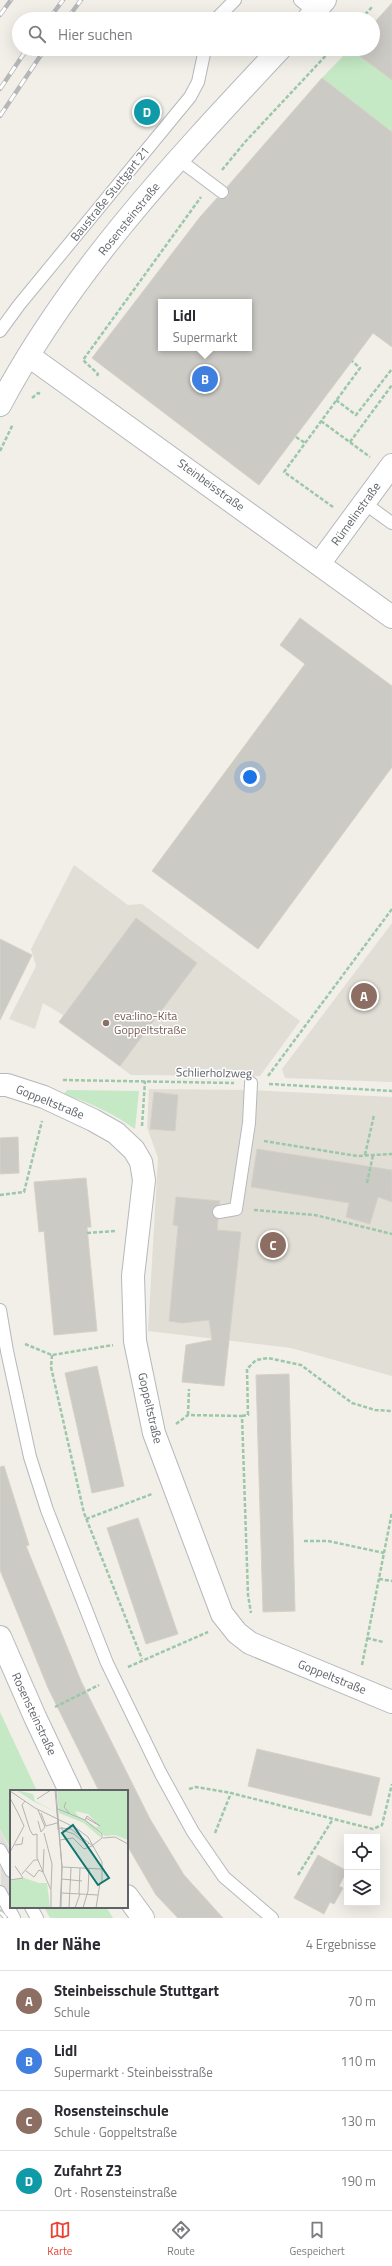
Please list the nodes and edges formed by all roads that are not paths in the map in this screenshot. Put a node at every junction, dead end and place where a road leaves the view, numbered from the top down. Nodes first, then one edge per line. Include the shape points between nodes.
1 (235, 0) edge
2 (223, 12) edge
3 (204, 56) edge
4 (274, 56) edge
5 (178, 159) junction
6 (222, 192) dead end
7 (0, 331) edge
8 (29, 356) junction
9 (8, 412) edge
10 (392, 465) edge
11 (364, 503) junction
12 (392, 523) edge
13 (319, 564) junction
14 (392, 617) edge
15 (257, 1083) road end
16 (0, 1085) edge
17 (219, 1212) dead end
18 (0, 1310) edge
19 (0, 1637) edge
20 (392, 1702) edge
21 (70, 1790) edge
22 (0, 1850) edge
23 (10, 1869) edge
24 (1, 1895) edge
25 (128, 1897) edge
26 (32, 1908) edge
27 (14, 1918) edge
28 (37, 1918) edge
29 (143, 1918) edge
30 (272, 1918) edge

1 - 2 lane
3 - 7 lane, Baustraße Stuttgart 21 via 198,82 190,97
4 - 5 street, Rosensteinstraße
5 - 6 lane
5 - 8 street, Rosensteinstraße via 125,221 67,298
8 - 9 street, Rosensteinstraße
8 - 13 street, Steinbeisstraße via 90,397
10 - 11 street, Rümelinstraße
11 - 12 lane
11 - 13 street, Rümelinstraße
13 - 14 street, Steinbeisstraße
15 - 17 lane via 236,1209
16 - 20 street, Goppeltstraße via 7,1085 44,1107 116,1133 134,1150 141,1162 144,1180 133,1276 135,1341 154,1433 222,1614 237,1633 250,1643
18 - 30 lane via 30,1457 47,1510 107,1662 173,1795 207,1853 224,1877
19 - 21 street, Rosensteinstraße
22 - 23 lane
24 - 27 lane
25 - 29 street
26 - 28 lane

